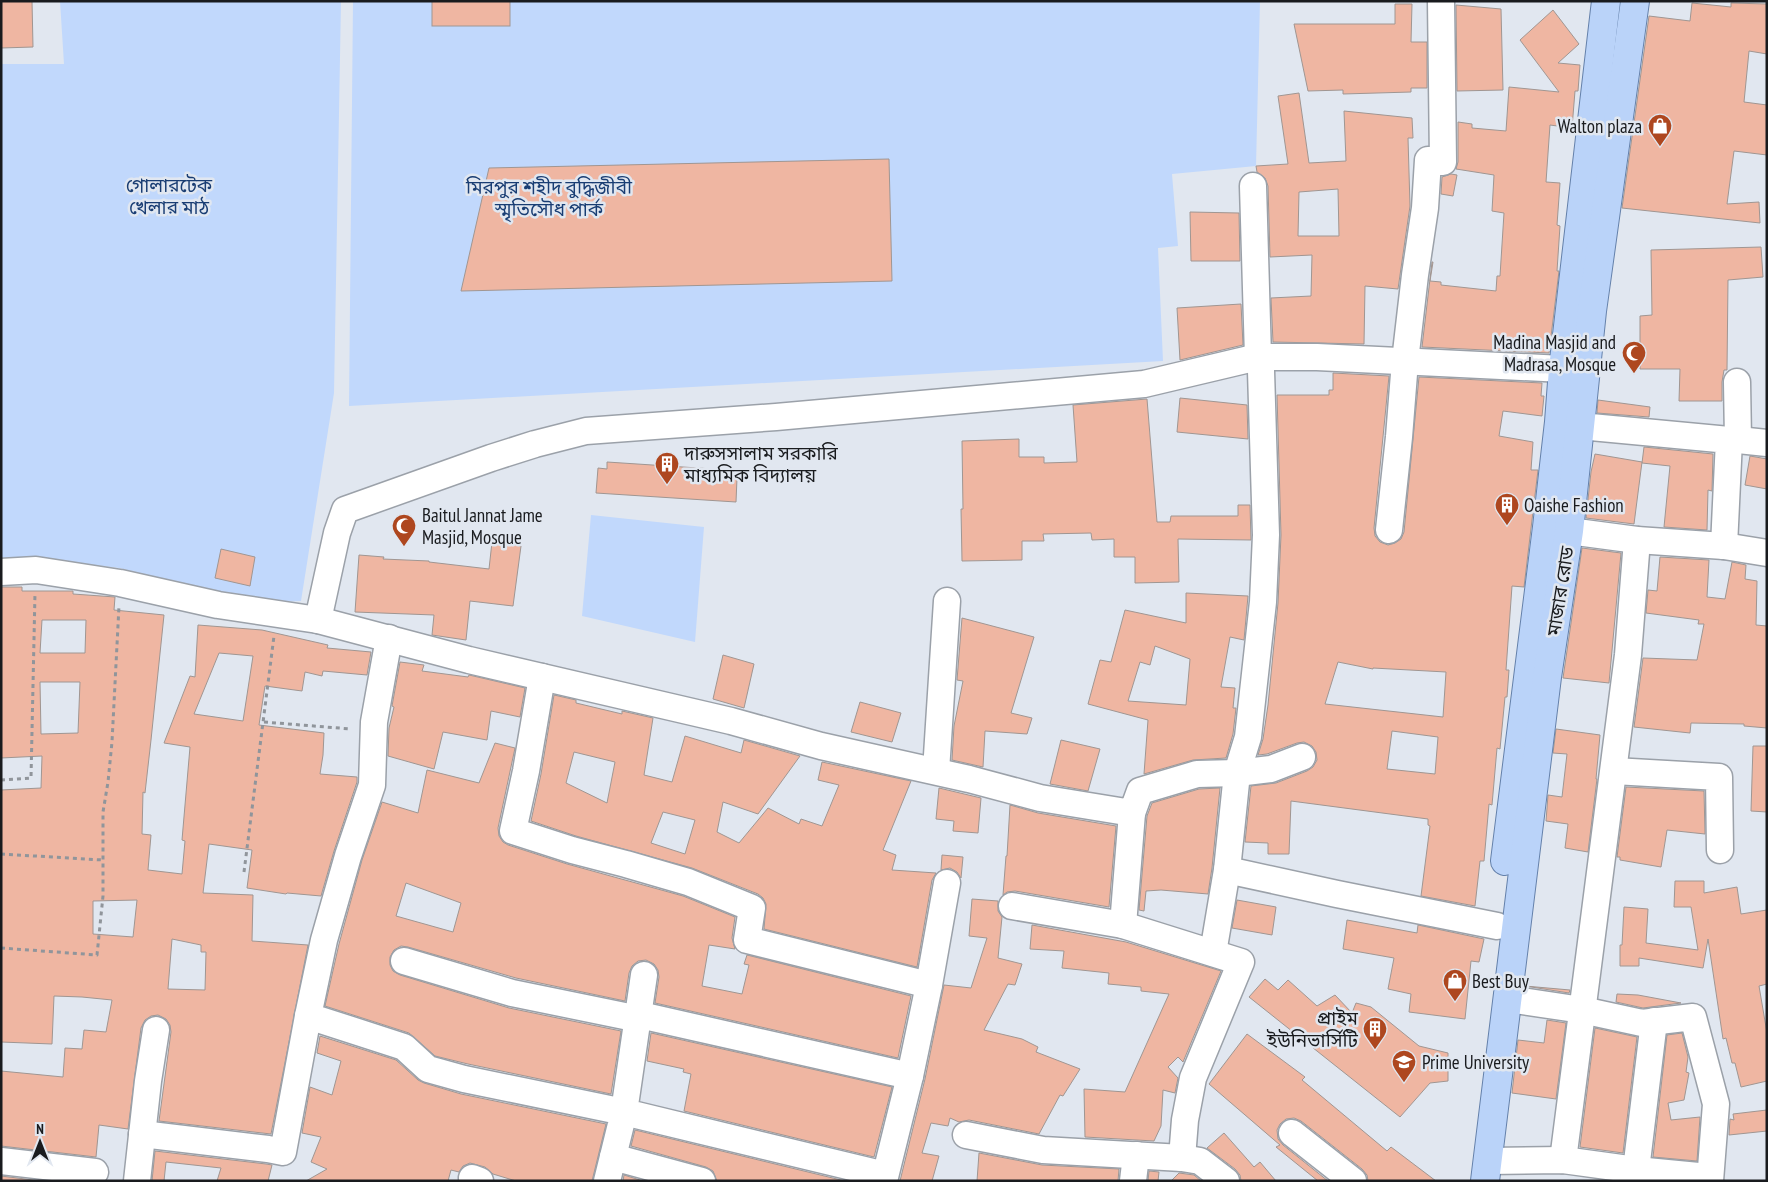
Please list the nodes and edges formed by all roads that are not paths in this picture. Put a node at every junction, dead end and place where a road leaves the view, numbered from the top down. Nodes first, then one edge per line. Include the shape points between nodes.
1 (1442, 1) edge
2 (1606, 1) edge
3 (1635, 1) edge
4 (1253, 186) dead end
5 (1258, 357) junction
6 (1405, 361) junction
7 (1563, 369) junction
8 (1737, 382) dead end
9 (1580, 426) junction
10 (1734, 440) junction
11 (1767, 443) edge
12 (1389, 530) dead end
13 (1569, 531) junction
14 (1637, 540) junction
15 (1724, 546) junction
16 (1767, 553) edge
17 (1, 572) edge
18 (947, 601) dead end
19 (318, 620) junction
20 (389, 638) junction
21 (542, 677) junction
22 (1302, 757) dead end
23 (1614, 770) junction
24 (936, 771) junction
25 (1237, 773) junction
26 (1132, 813) junction
27 (1720, 850) dead end
28 (1227, 870) junction
29 (947, 883) dead end
30 (1012, 906) dead end
31 (1123, 925) junction
32 (1497, 926) junction
33 (1213, 954) junction
34 (404, 962) dead end
35 (644, 975) dead end
36 (929, 985) junction
37 (1508, 999) junction
38 (1582, 1010) junction
39 (308, 1016) junction
40 (640, 1017) junction
41 (1654, 1021) junction
42 (156, 1030) dead end
43 (910, 1076) junction
44 (624, 1112) junction
45 (1292, 1133) dead end
46 (142, 1134) junction
47 (966, 1135) dead end
48 (1182, 1158) junction
49 (1563, 1160) junction
50 (1, 1161) edge
51 (1134, 1168) edge
52 (610, 1169) edge
53 (1636, 1170) junction
54 (1487, 1171) edge
55 (95, 1172) dead end
56 (884, 1178) edge
57 (1709, 1179) edge
58 (137, 1181) edge
59 (702, 1181) edge
60 (1226, 1181) edge
61 (1353, 1181) edge
62 (1469, 1181) edge

1 - 6 street via 1443,162 1428,160
2 - 7 main road, মাজার রোড
3 - 9 main road, মাজার রোড via 1592,311
4 - 5 street
5 - 6 street
5 - 19 street via 1144,384 586,431 535,444 345,510
5 - 25 street via 1266,536 1262,612 1248,737
6 - 7 street
6 - 12 street
7 - 32 main road, মাজার রোড via 1547,528
8 - 10 street
9 - 10 street
9 - 13 main road, মাজার রোড
10 - 11 street
10 - 15 street
13 - 14 street
13 - 37 main road, মাজার রোড via 1547,677
14 - 15 street
14 - 23 street
15 - 16 street
17 - 19 street via 36,570 120,583 218,605
18 - 24 street
19 - 20 street
20 - 21 street
20 - 39 street via 374,731 372,785 324,940
21 - 24 street
21 - 36 street via 513,831 688,882 752,908 747,940
22 - 25 street via 1271,769
23 - 27 street via 1719,777
23 - 38 street
24 - 26 street via 1040,798
25 - 26 street via 1197,774 1140,791
25 - 28 street
26 - 31 street
28 - 32 street
28 - 33 street
29 - 36 street
30 - 31 street
31 - 33 street
32 - 62 main road, মাজার রোড
33 - 48 street via 1241,962 1193,1078
34 - 40 street via 512,993
35 - 40 street
36 - 43 street
37 - 38 street
37 - 54 main road, মাজার রোড
38 - 41 street via 1642,1023
38 - 49 street
39 - 44 street via 404,1047 428,1068 464,1079
39 - 46 street via 283,1152
40 - 43 street
40 - 44 street
41 - 53 street
41 - 57 street via 1693,1017 1716,1104
42 - 46 street
43 - 56 street
44 - 52 street
44 - 56 street
45 - 61 street
46 - 58 street
47 - 51 street
48 - 51 street
48 - 60 street via 1200,1161
49 - 53 street
49 - 54 street
50 - 55 street
52 - 59 street
53 - 57 street

